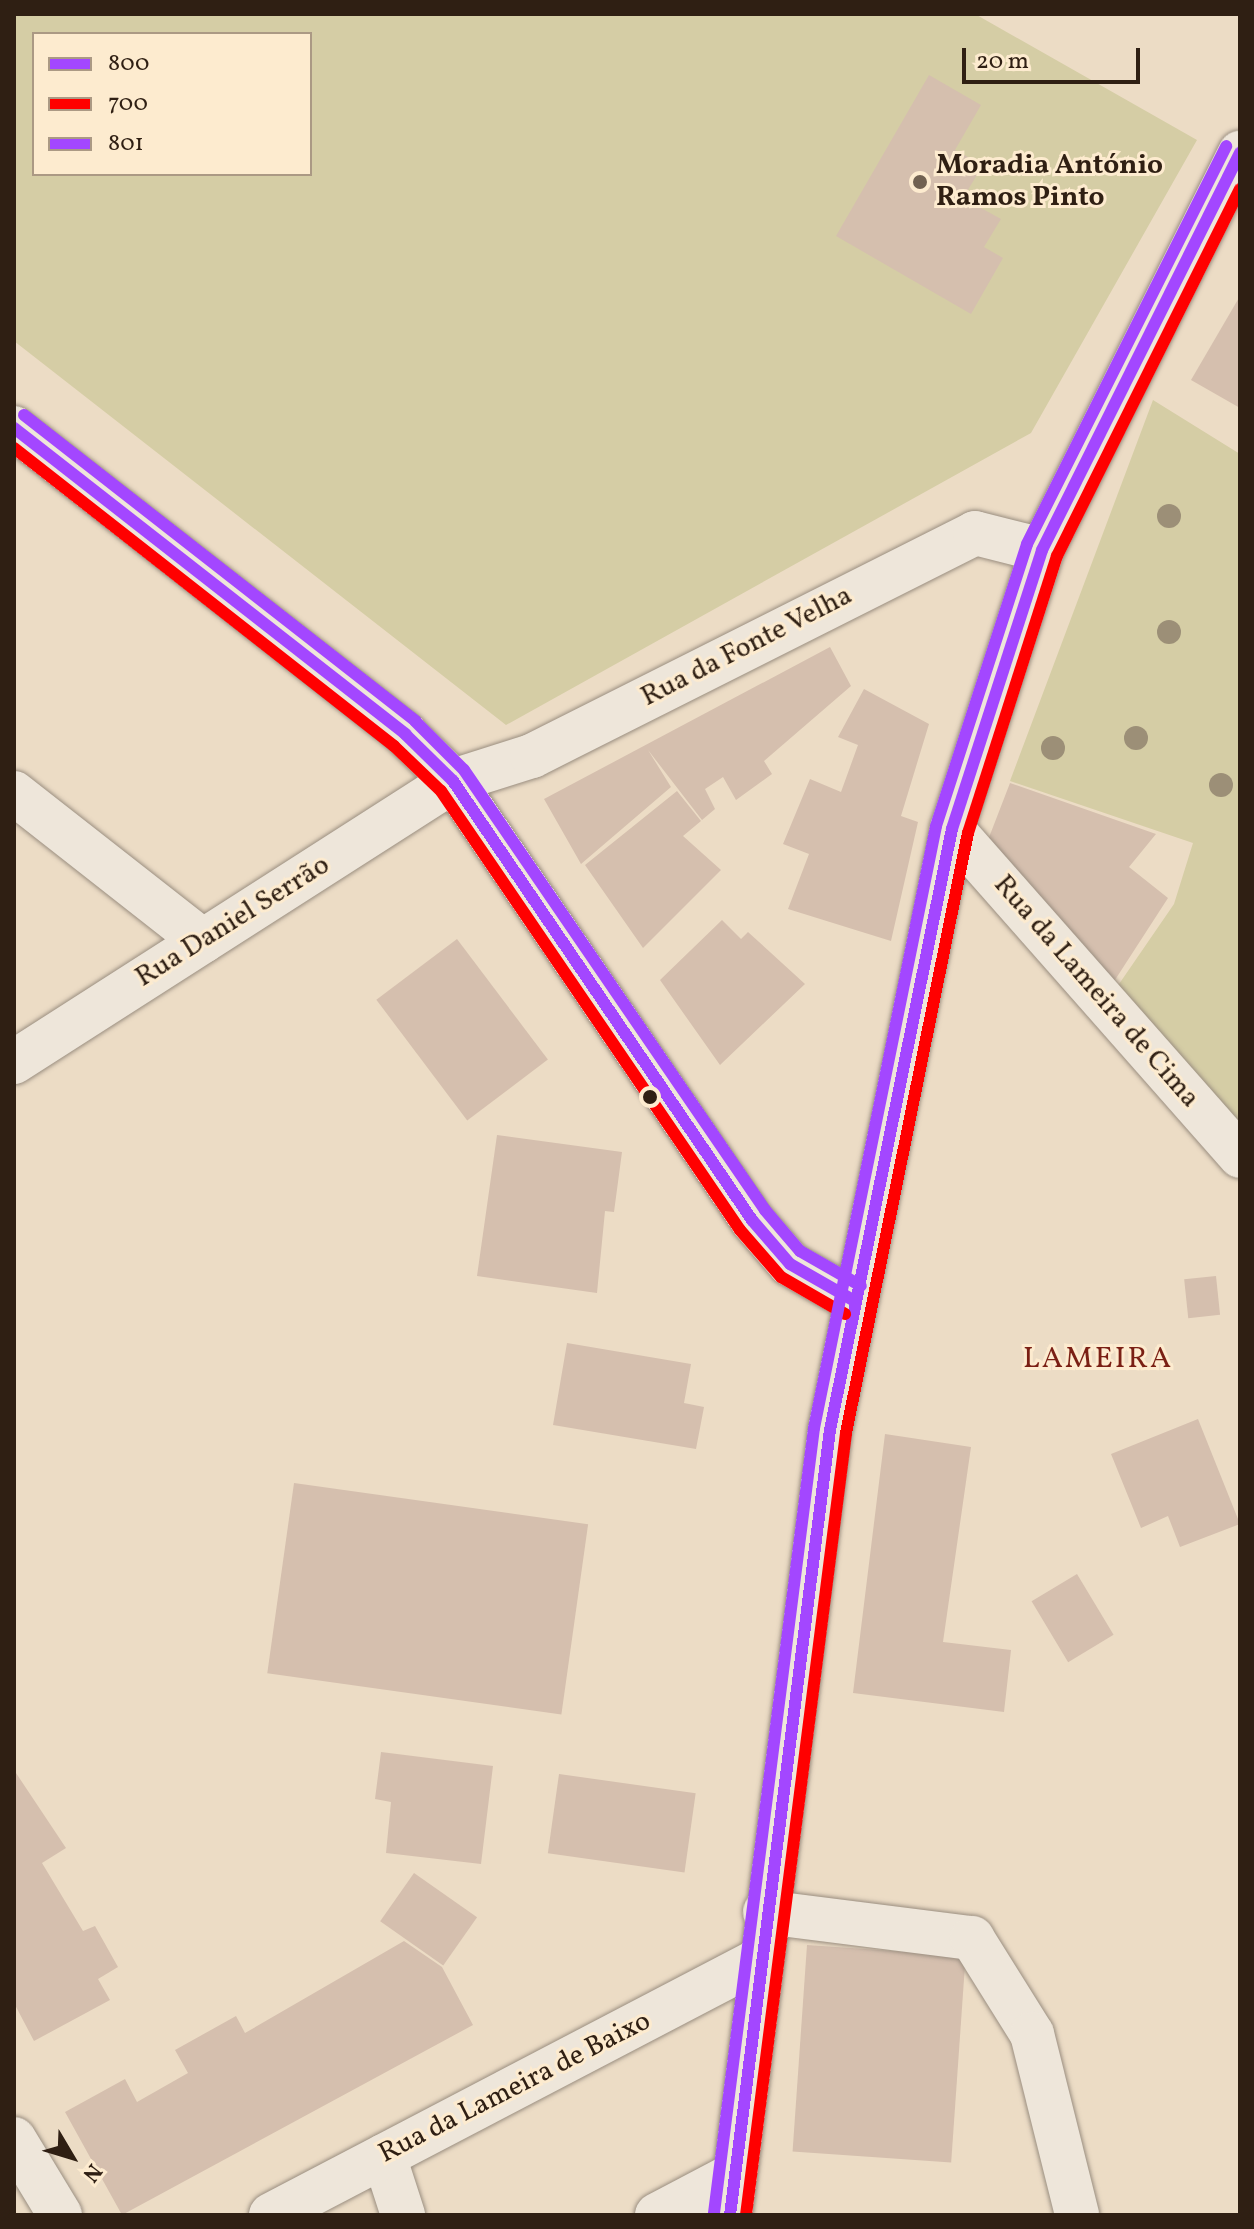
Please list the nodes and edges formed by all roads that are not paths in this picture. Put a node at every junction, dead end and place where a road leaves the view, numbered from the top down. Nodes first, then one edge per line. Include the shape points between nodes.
1 (1240, 153) edge
2 (14, 428) edge
3 (1042, 550) junction
4 (453, 781) junction
5 (14, 793) edge
6 (952, 829) junction
7 (203, 941) junction
8 (14, 1062) edge
9 (1240, 1156) edge
10 (853, 1300) junction
11 (765, 1912) junction
12 (759, 1960) junction
13 (14, 2139) edge
14 (384, 2156) junction
15 (732, 2194) edge
16 (60, 2215) edge
17 (271, 2215) edge
18 (403, 2215) edge
19 (657, 2215) edge
20 (1077, 2215) edge

1 - 3 street
2 - 4 street via 405,734
3 - 4 street, Rua da Fonte Velha via 975,533 532,756
3 - 6 street
4 - 7 street, Rua Daniel Serrão
4 - 10 street via 752,1220 790,1264
5 - 7 street
6 - 9 street, Rua da Lameira de Cima
6 - 10 street
7 - 8 street, Rua Daniel Serrão
10 - 11 street
11 - 12 street
11 - 20 street via 972,1938 1032,2034
12 - 14 street, Rua da Lameira de Baixo
12 - 15 street
13 - 16 street
14 - 17 street, Rua da Lameira de Baixo
14 - 18 street
15 - 19 street

